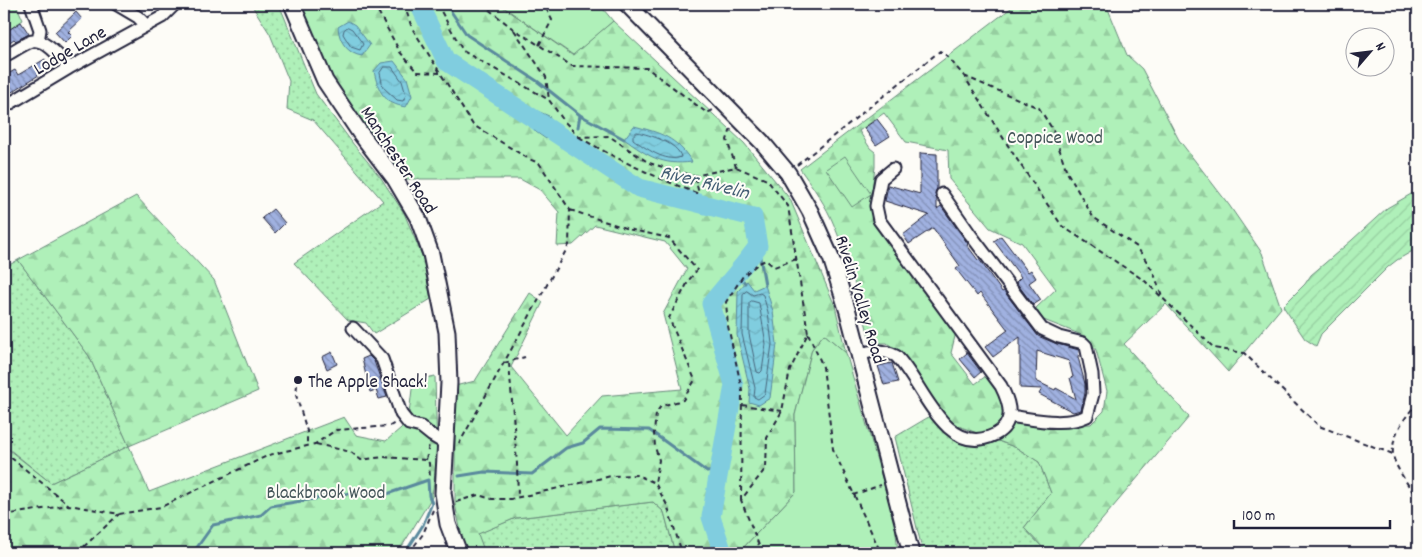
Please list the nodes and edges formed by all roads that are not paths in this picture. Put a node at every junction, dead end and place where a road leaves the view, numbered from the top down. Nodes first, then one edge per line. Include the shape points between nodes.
1 (31, 4) edge
2 (116, 4) edge
3 (175, 4) edge
4 (292, 4) edge
5 (627, 4) edge
6 (146, 25) junction
7 (38, 41) junction
8 (8, 54) dead end
9 (69, 68) junction
10 (4, 107) edge
11 (893, 169) dead end
12 (942, 194) dead end
13 (352, 328) dead end
14 (859, 354) junction
15 (1009, 416) junction
16 (446, 446) junction
17 (459, 553) edge
18 (911, 553) edge

1 - 7 street via 40,30
2 - 6 street
3 - 6 street, Lodge Lane via 162,17
4 - 16 main road, Manchester Road via 325,81 395,180 418,218 431,254 447,332
5 - 14 main road, Rivelin Valley Road via 732,110 788,174 831,258
6 - 9 street, Lodge Lane
7 - 8 street
7 - 9 street
9 - 10 street, Lodge Lane
11 - 15 street via 881,179 876,206 879,220 1001,386
12 - 15 street via 1042,329 1083,343 1088,353 1093,394 1087,416 1047,420
13 - 16 street via 382,359 401,414 409,424 422,426
14 - 15 street via 878,350 896,356 942,421 963,438 979,439 996,434 1002,430
14 - 18 main road, Rivelin Valley Road
16 - 17 main road, Manchester Road via 444,499 448,524

